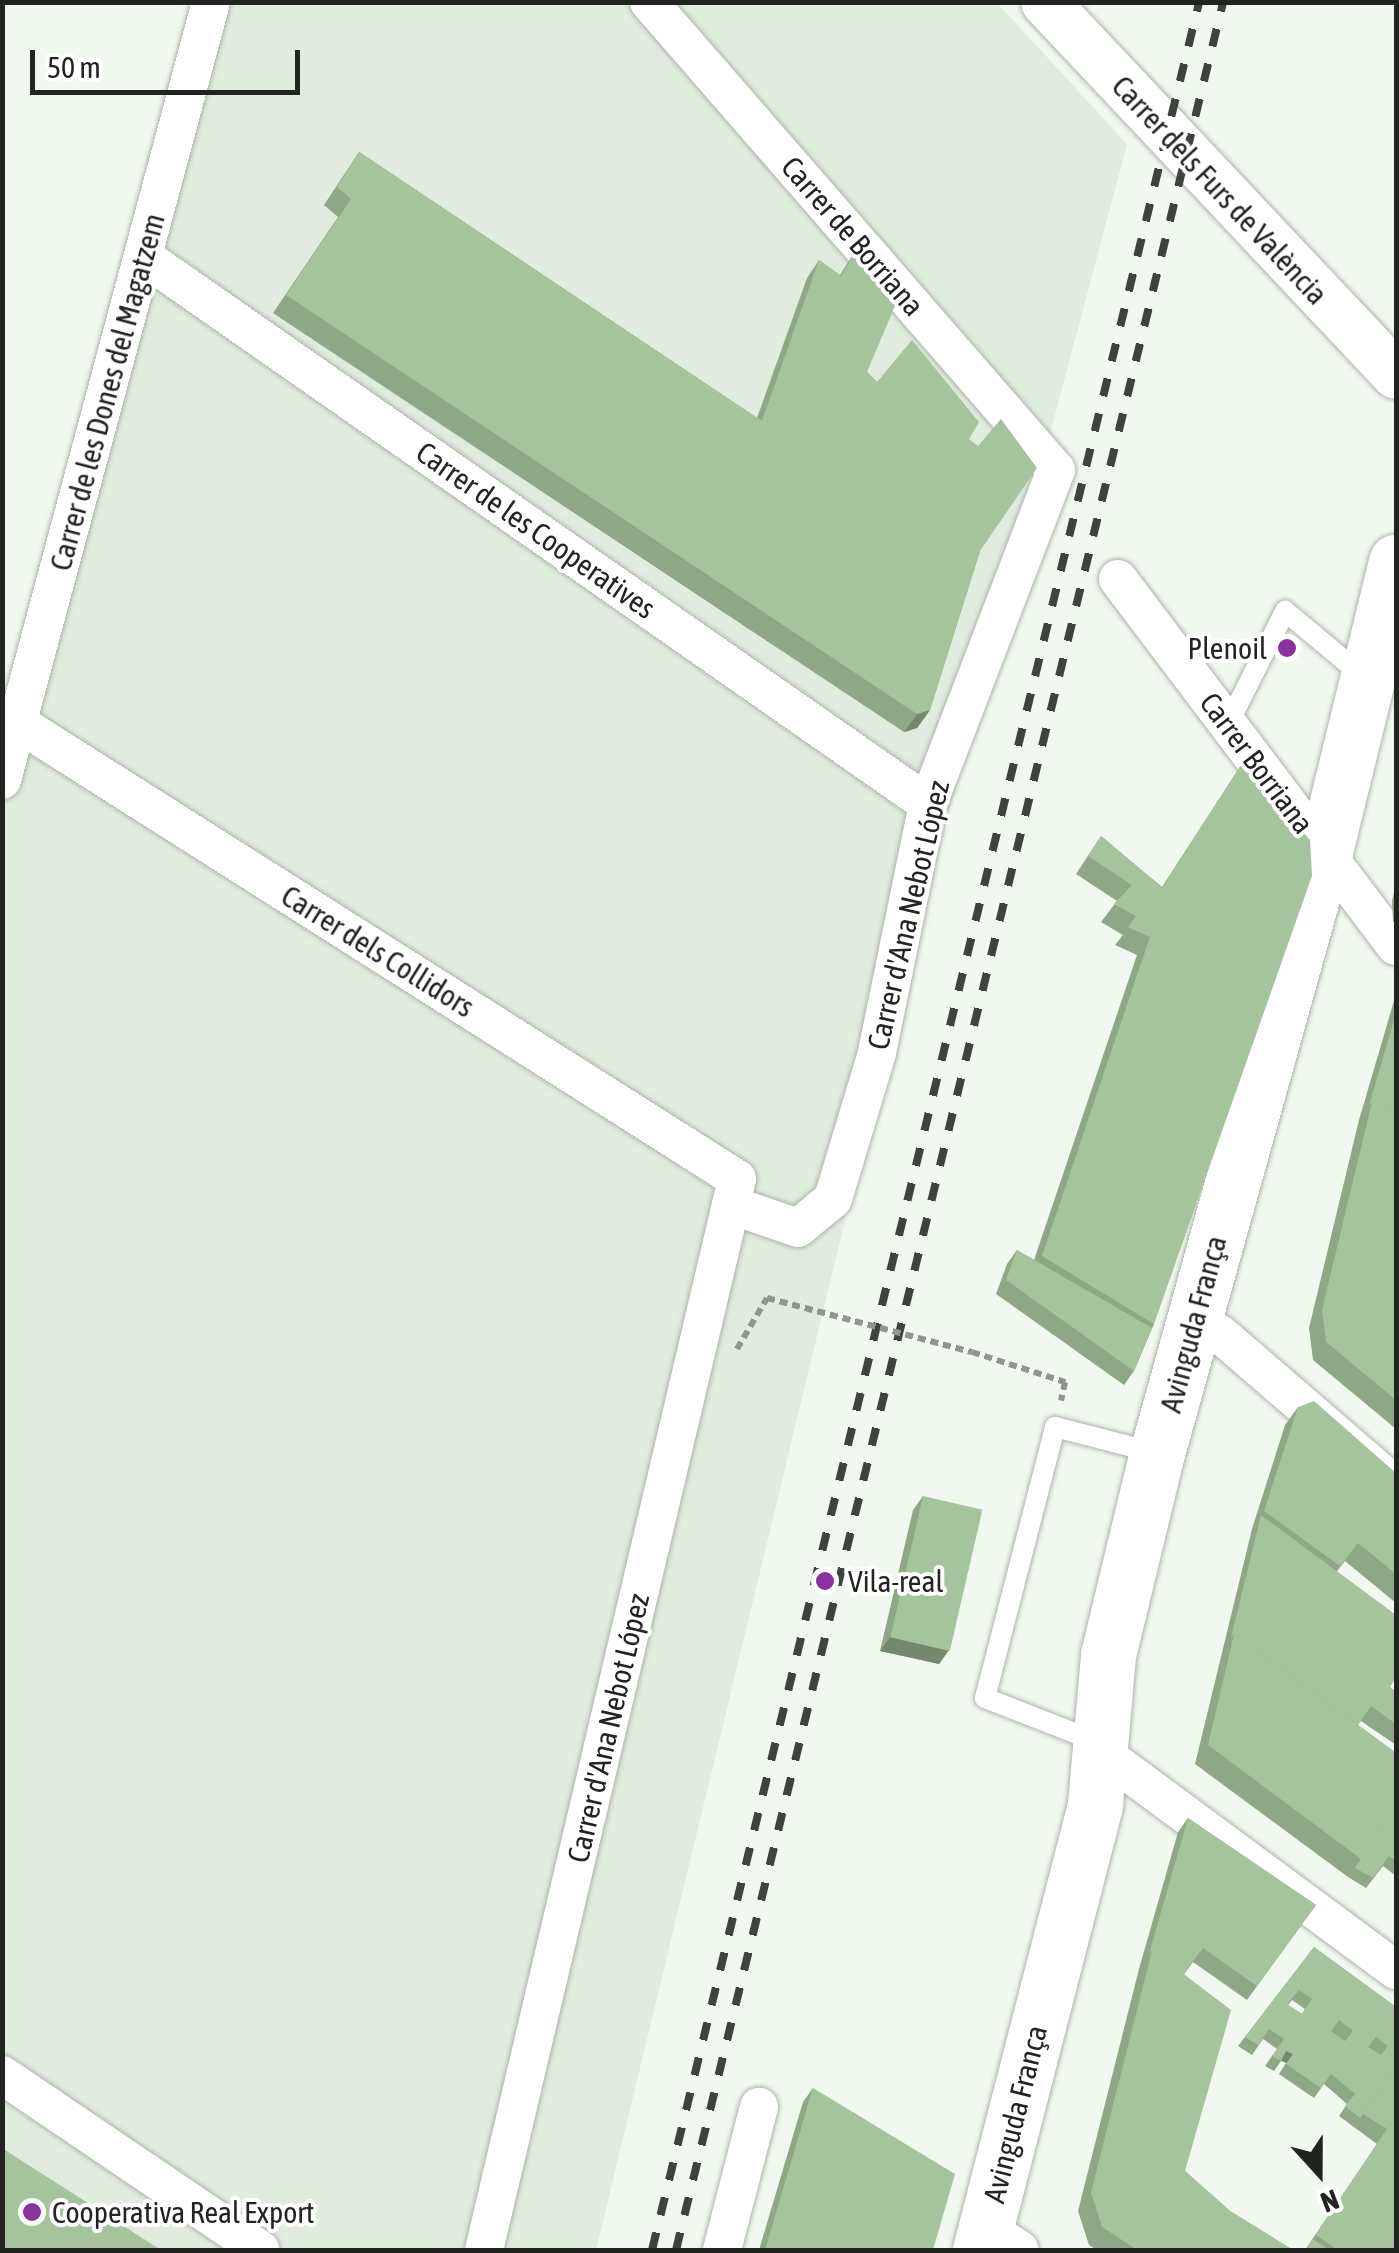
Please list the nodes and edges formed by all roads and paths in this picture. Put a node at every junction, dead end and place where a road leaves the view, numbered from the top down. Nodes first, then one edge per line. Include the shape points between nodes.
1 (211, 2) edge
2 (649, 2) edge
3 (1044, 2) edge
4 (144, 257) junction
5 (1396, 376) edge
6 (1056, 470) joint
7 (1396, 562) edge
8 (1118, 579) dead end
9 (1382, 680) edge
10 (18, 723) junction
11 (1228, 724) junction
12 (2, 780) edge
13 (928, 804) junction
14 (1336, 866) junction
15 (1396, 946) edge
16 (734, 1192) junction
17 (767, 1298) dead end
18 (1220, 1334) junction
19 (1055, 1427) junction
20 (1158, 1453) junction
21 (1396, 1486) edge
22 (1103, 1772) junction
23 (1396, 1970) edge
24 (2, 2075) edge
25 (760, 2107) dead end
26 (995, 2243) edge
27 (260, 2250) edge
28 (484, 2250) edge
29 (722, 2250) edge

1 - 4 street, Carrer de les Dones del Magatzem
2 - 6 street, Carrer de Borriana
3 - 5 street, Carrer dels Furs de València
4 - 10 street, Carrer de les Dones del Magatzem
4 - 13 street, Carrer de les Cooperatives
6 - 13 street, Carrer d'Ana Nebot López
7 - 9 main road
8 - 11 street, Carrer Borriana
9 - 11 lane via 1285,611
9 - 14 main road
10 - 12 street, Carrer de les Dones del Magatzem
10 - 16 street, Carrer dels Collidors
11 - 14 street, Carrer Borriana
13 - 16 street, Carrer d'Ana Nebot López via 876,1053 833,1199 798,1228
14 - 15 street, Carrer Borriana
14 - 18 main road, Avinguda França
14 - 20 main road, Avinguda França
16 - 28 street, Carrer d'Ana Nebot López
17 - 19 path, bridge via 1065,1382
18 - 21 street
18 - 22 main road, Avinguda França
19 - 20 lane
19 - 22 lane via 985,1698 1077,1734
20 - 22 main road, Avinguda França via 1108,1655
22 - 23 street
22 - 26 main road, Avinguda França
24 - 27 street
25 - 29 street

